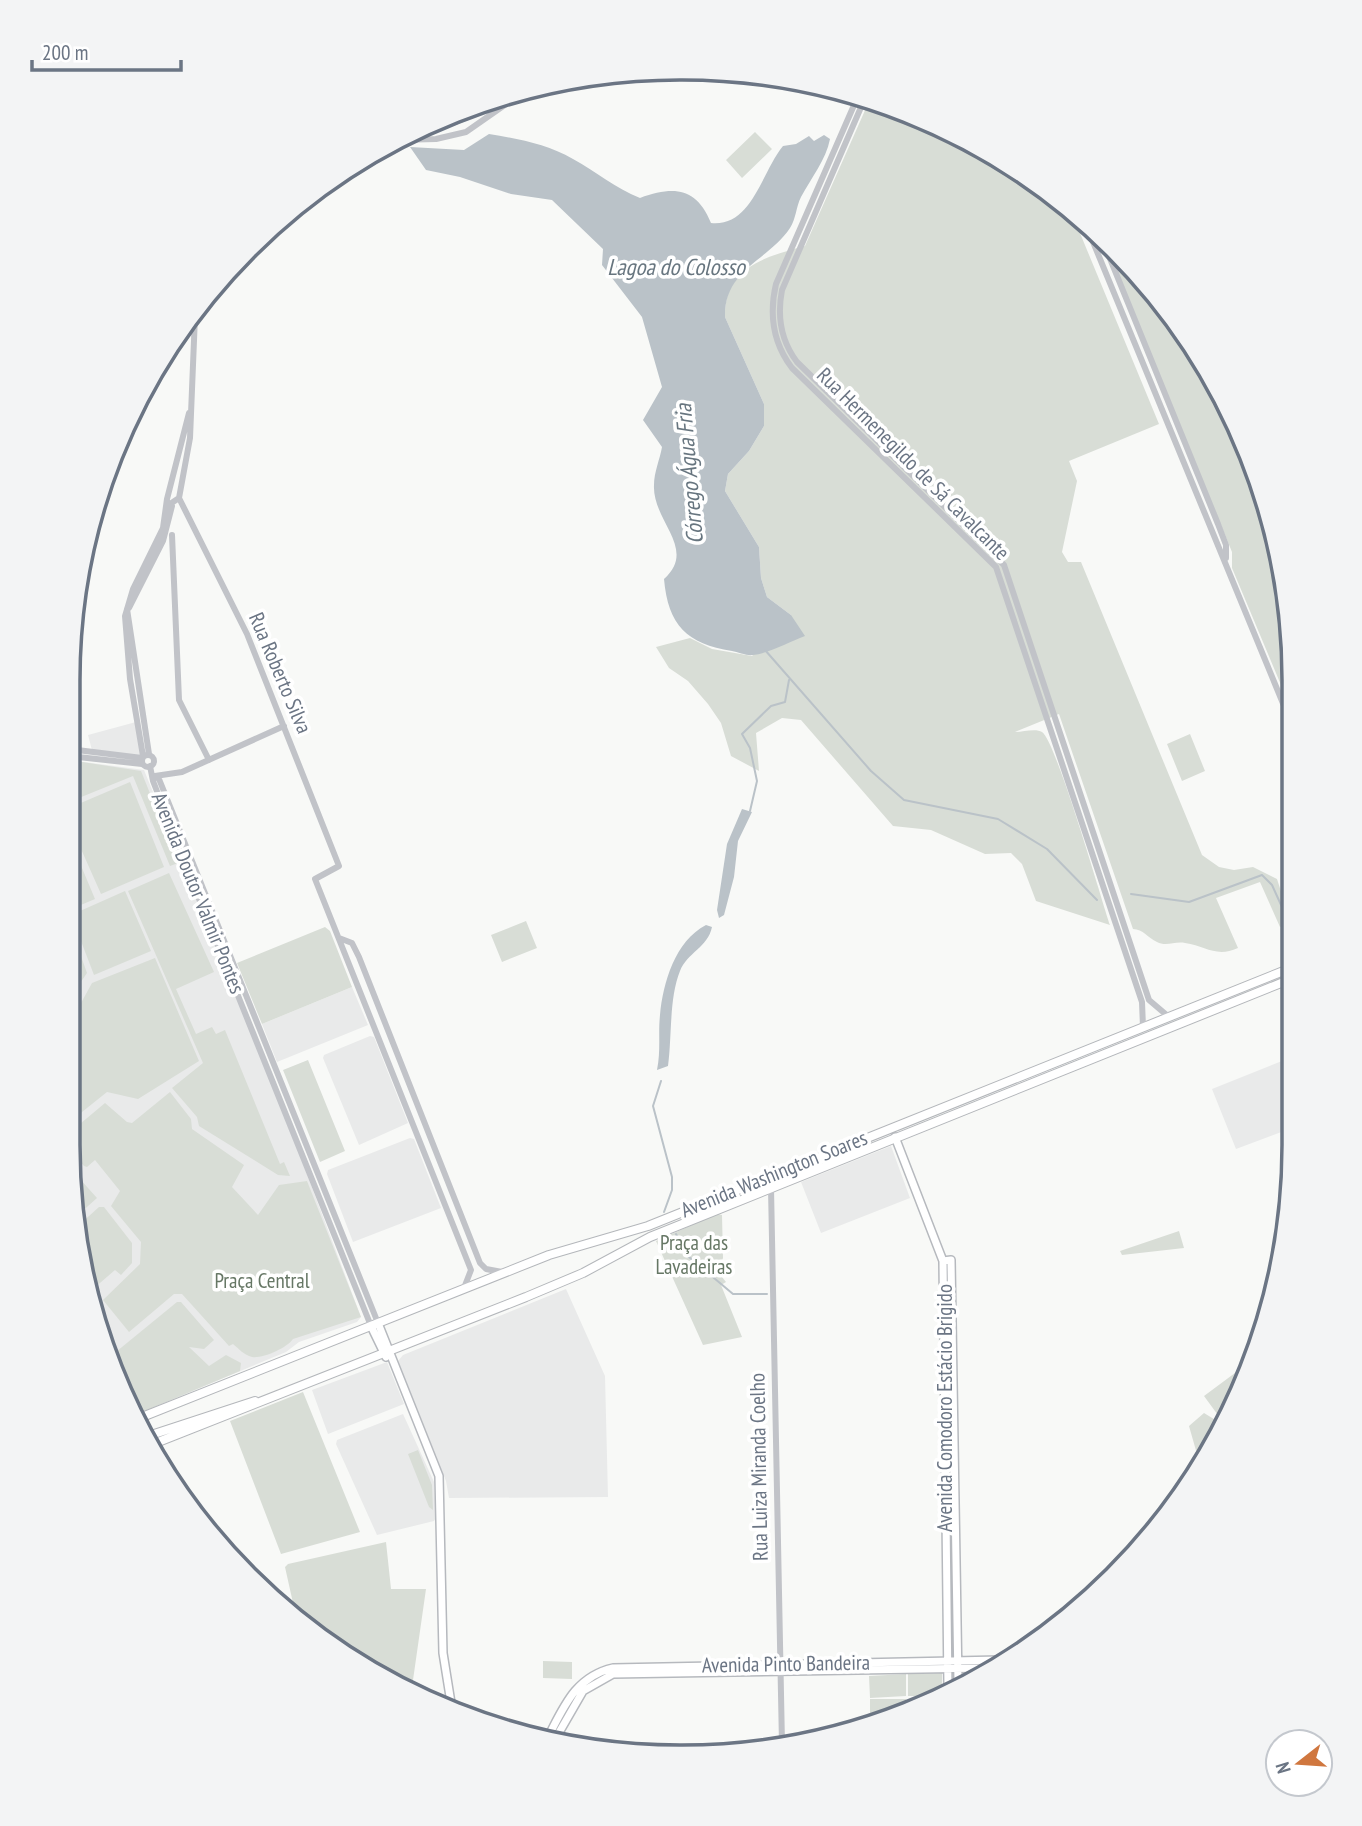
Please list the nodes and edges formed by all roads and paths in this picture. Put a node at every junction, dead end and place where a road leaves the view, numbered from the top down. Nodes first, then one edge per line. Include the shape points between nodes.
1 (854, 106) edge
2 (861, 108) edge
3 (499, 109) edge
4 (421, 139) edge
5 (1095, 246) edge
6 (1111, 262) edge
7 (194, 330) edge
8 (189, 413) junction
9 (179, 498) junction
10 (169, 506) junction
11 (173, 535) dead end
12 (1226, 560) junction
13 (1282, 700) edge
14 (284, 726) junction
15 (80, 751) edge
16 (80, 756) edge
17 (144, 758) junction
18 (209, 760) junction
19 (150, 766) junction
20 (154, 776) junction
21 (339, 938) junction
22 (1282, 972) edge
23 (1282, 983) edge
24 (1145, 1001) junction
25 (1169, 1017) junction
26 (1143, 1027) junction
27 (895, 1137) junction
28 (771, 1188) junction
29 (461, 1215) junction
30 (451, 1220) junction
31 (947, 1260) junction
32 (506, 1272) junction
33 (463, 1290) junction
34 (374, 1325) junction
35 (386, 1353) junction
36 (282, 1395) junction
37 (145, 1416) edge
38 (155, 1434) edge
39 (159, 1442) edge
40 (987, 1661) edge
41 (948, 1664) junction
42 (958, 1664) junction
43 (978, 1667) edge
44 (781, 1668) junction
45 (613, 1671) junction
46 (958, 1678) edge
47 (948, 1683) edge
48 (450, 1699) edge
49 (552, 1731) edge
50 (559, 1733) edge
51 (782, 1736) edge

1 - 24 street, Rua Hermenegildo de Sá Cavalcante via 776,284 772,317 778,342 792,369 996,567
2 - 24 street, Rua Hermenegildo de Sá Cavalcante via 782,290 779,313 784,340 797,362 1004,565
3 - 4 street via 466,132
5 - 12 street
6 - 12 street via 1222,535
7 - 8 street
8 - 9 street via 190,438
8 - 10 street
9 - 10 street
9 - 14 street, Rua Roberto Silva via 247,634
10 - 17 street, Avenida Doutor Valmir Pontes via 127,609
11 - 18 street via 179,700
12 - 13 street
14 - 18 street
14 - 21 street, Rua Roberto Silva via 339,866 315,879
15 - 17 street
16 - 17 street
17 - 19 street
17 - 19 street, Avenida Doutor Valmir Pontes via 154,760
18 - 20 street via 182,772
19 - 20 street, Avenida Doutor Valmir Pontes
20 - 34 street, Avenida Doutor Valmir Pontes
21 - 29 street via 352,943 359,957
21 - 30 street
22 - 25 highway, Avenida Washington Soares
23 - 27 highway, Avenida Washington Soares
24 - 25 street
24 - 26 street, Rua Hermenegildo de Sá Cavalcante
25 - 26 highway, Avenida Washington Soares
26 - 32 highway, Avenida Washington Soares via 636,1230
27 - 28 highway, Avenida Washington Soares
27 - 31 main road, Avenida Comodoro Estácio Brigido
28 - 35 highway, Avenida Washington Soares via 650,1237 566,1281
28 - 44 street, Rua Luiza Miranda Coelho
29 - 30 street
29 - 32 street via 480,1262 486,1269
30 - 33 street via 471,1270
31 - 41 main road, Avenida Comodoro Estácio Brigido
31 - 42 main road, Avenida Comodoro Estácio Brigido
32 - 33 highway, Avenida Washington Soares
33 - 34 highway, Avenida Washington Soares
34 - 35 main road, Avenida Doutor Valmir Pontes
34 - 37 highway, Avenida Washington Soares
35 - 36 highway, Avenida Washington Soares
35 - 48 main road, Avenida Doutor Valmir Pontes via 439,1476 443,1653
36 - 38 highway
36 - 39 highway, Avenida Washington Soares
40 - 42 main road
41 - 42 main road, Avenida Pinto Bandeira
41 - 44 main road, Avenida Pinto Bandeira
41 - 47 main road, Avenida Comodoro Estácio Brigido
42 - 43 main road
42 - 46 main road, Avenida Comodoro Estácio Brigido
44 - 45 main road, Avenida Pinto Bandeira
44 - 51 street, Rua Luiza Miranda Coelho
45 - 49 main road via 597,1673 577,1686
45 - 50 main road via 583,1691

